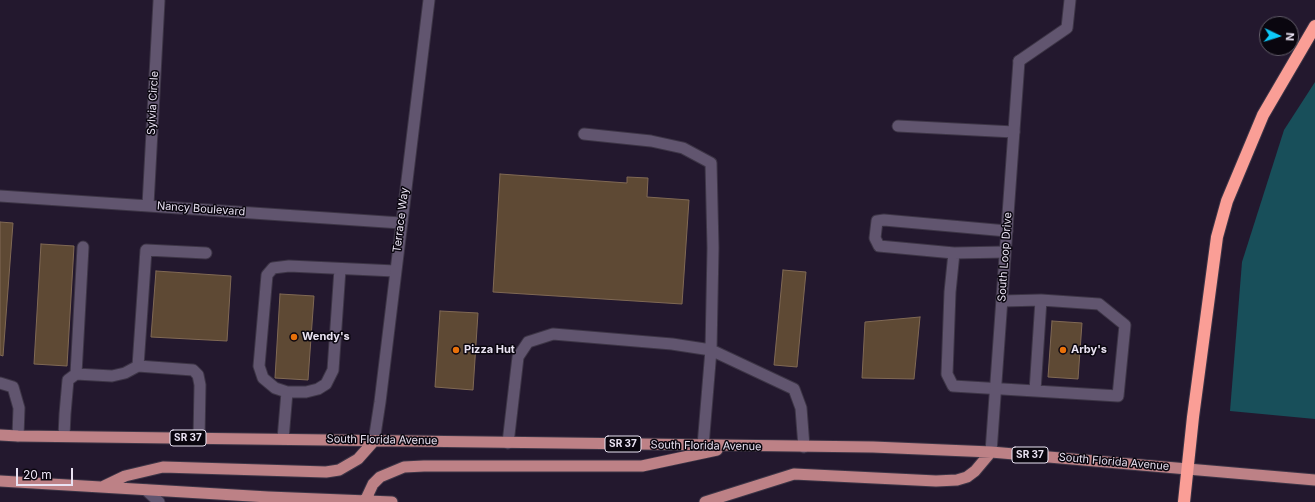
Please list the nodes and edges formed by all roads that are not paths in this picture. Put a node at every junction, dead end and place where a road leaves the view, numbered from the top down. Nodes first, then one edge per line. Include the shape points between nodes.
1 (429, 0) edge
2 (1070, 0) edge
3 (159, 1) edge
4 (1315, 26) edge
5 (898, 126) dead end
6 (1014, 132) junction
7 (584, 134) dead end
8 (0, 196) edge
9 (148, 205) junction
10 (401, 223) junction
11 (1007, 231) junction
12 (83, 247) dead end
13 (1005, 252) junction
14 (206, 253) dead end
15 (954, 253) junction
16 (340, 269) junction
17 (395, 271) junction
18 (1042, 300) junction
19 (1002, 301) junction
20 (711, 350) junction
21 (138, 366) junction
22 (76, 374) junction
23 (0, 383) edge
24 (995, 388) junction
25 (1035, 391) junction
26 (287, 392) junction
27 (0, 434) edge
28 (18, 436) junction
29 (64, 436) junction
30 (199, 438) junction
31 (283, 439) junction
32 (374, 441) junction
33 (508, 443) junction
34 (703, 446) junction
35 (736, 446) junction
36 (804, 447) junction
37 (991, 452) junction
38 (1188, 468) junction
39 (1315, 480) edge
40 (0, 482) edge
41 (102, 487) junction
42 (146, 490) junction
43 (159, 502) edge
44 (365, 502) edge
45 (392, 502) edge
46 (705, 502) edge
47 (1184, 502) edge

1 - 10 street, Terrace Way
2 - 6 street, South Loop Drive via 1067,28 1019,61
3 - 9 street, Sylvia Circle
4 - 38 highway via 1263,115 1227,201 1217,237 1192,417
5 - 6 street
6 - 11 street, South Loop Drive
7 - 20 street via 651,141 683,148 711,163
8 - 9 street, Nancy Boulevard
9 - 10 street, Nancy Boulevard
10 - 17 street, Terrace Way
11 - 13 street, South Loop Drive
11 - 15 street via 877,221 875,238 879,246
12 - 22 street
13 - 15 street
13 - 19 street, South Loop Drive
14 - 21 street via 146,250
15 - 24 street via 947,374 953,386
16 - 17 street
16 - 26 street via 333,370 326,384 318,389
16 - 26 street via 289,266 273,268 267,275 259,366 263,378 275,388
17 - 32 street, Terrace Way
18 - 19 street
18 - 25 street
18 - 25 street via 1099,304 1125,325 1118,396
19 - 24 street, South Loop Drive
20 - 33 street via 672,344 553,334 528,342 518,358
20 - 34 street
20 - 36 street via 794,389 801,408
21 - 22 street via 112,376
21 - 30 street via 193,370 198,375
22 - 29 street via 68,380
23 - 28 street via 13,387 19,408
24 - 25 street
24 - 37 street, South Loop Drive
26 - 31 street
27 - 28 main road, South Florida Avenue / SR 37
28 - 29 main road, South Florida Avenue / SR 37
29 - 30 main road, South Florida Avenue / SR 37
30 - 31 main road, South Florida Avenue / SR 37
31 - 32 main road, South Florida Avenue / SR 37
32 - 33 main road, South Florida Avenue / SR 37
32 - 41 main road via 358,459 339,470 326,472 163,467 124,476
33 - 34 main road, South Florida Avenue / SR 37
34 - 35 main road, South Florida Avenue / SR 37
35 - 36 main road, South Florida Avenue / SR 37
35 - 44 main road via 642,466 404,467 380,477 373,484
36 - 37 main road, South Florida Avenue / SR 37
37 - 38 main road, South Florida Avenue / SR 37
37 - 46 main road via 975,471 957,480 794,474
38 - 39 main road, South Florida Avenue / SR 37
38 - 47 highway
40 - 41 main road
41 - 42 main road
42 - 43 street
42 - 44 main road
44 - 45 main road

